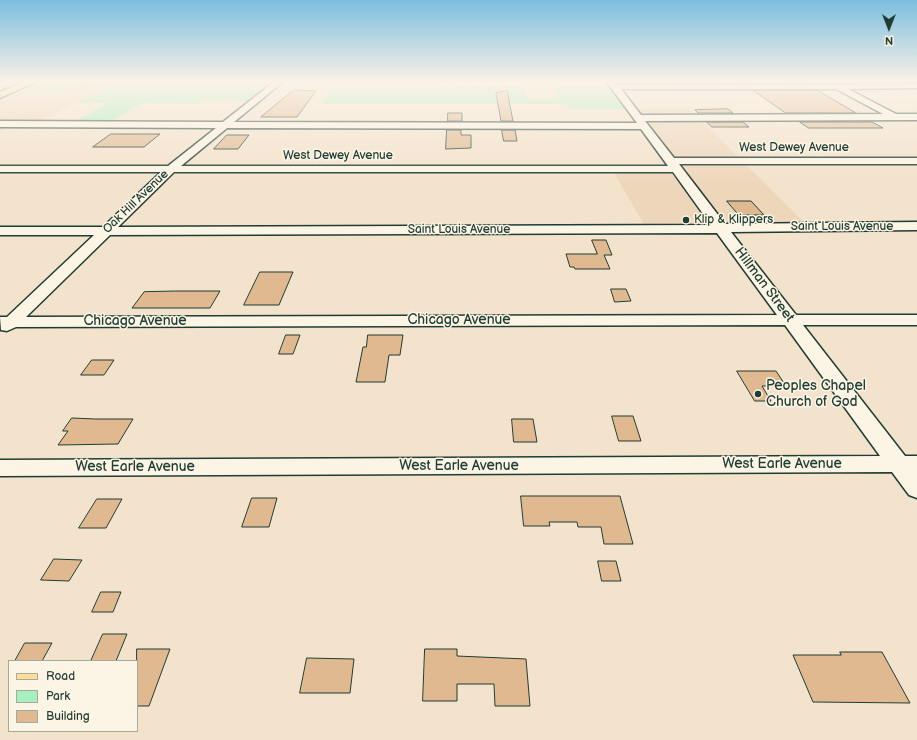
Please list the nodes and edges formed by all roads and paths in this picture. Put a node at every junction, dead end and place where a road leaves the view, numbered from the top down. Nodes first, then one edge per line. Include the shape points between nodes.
1 (237, 116) edge
2 (636, 116) edge
3 (892, 116) edge
4 (895, 117) junction
5 (917, 117) edge
6 (641, 122) junction
7 (0, 124) edge
8 (225, 125) junction
9 (911, 126) dead end
10 (917, 161) edge
11 (673, 165) junction
12 (0, 169) edge
13 (170, 169) junction
14 (917, 226) edge
15 (721, 228) junction
16 (0, 231) edge
17 (106, 231) junction
18 (789, 319) junction
19 (917, 320) edge
20 (6, 322) edge
21 (0, 333) edge
22 (908, 464) edge
23 (0, 468) edge
24 (917, 489) edge

1 - 8 street, Oak Hill Avenue
2 - 6 street, Hillman Street
3 - 4 street
4 - 5 street
4 - 6 street
4 - 9 street
6 - 8 street
6 - 11 street, Hillman Street
7 - 8 street
8 - 13 street, Oak Hill Avenue
10 - 11 street, West Dewey Avenue
11 - 13 street, West Dewey Avenue
11 - 15 street, Hillman Street
12 - 13 street, West Dewey Avenue
13 - 17 street, Oak Hill Avenue
14 - 15 street, Saint Louis Avenue
15 - 17 street, Saint Louis Avenue
15 - 18 street, Hillman Street
16 - 17 street, Saint Louis Avenue
17 - 20 street, Oak Hill Avenue
18 - 19 street, Chicago Avenue
18 - 20 street, Chicago Avenue
18 - 22 street, Hillman Street
20 - 21 street, Oak Hill Avenue
22 - 23 street, West Earle Avenue
22 - 24 street, Hillman Street

